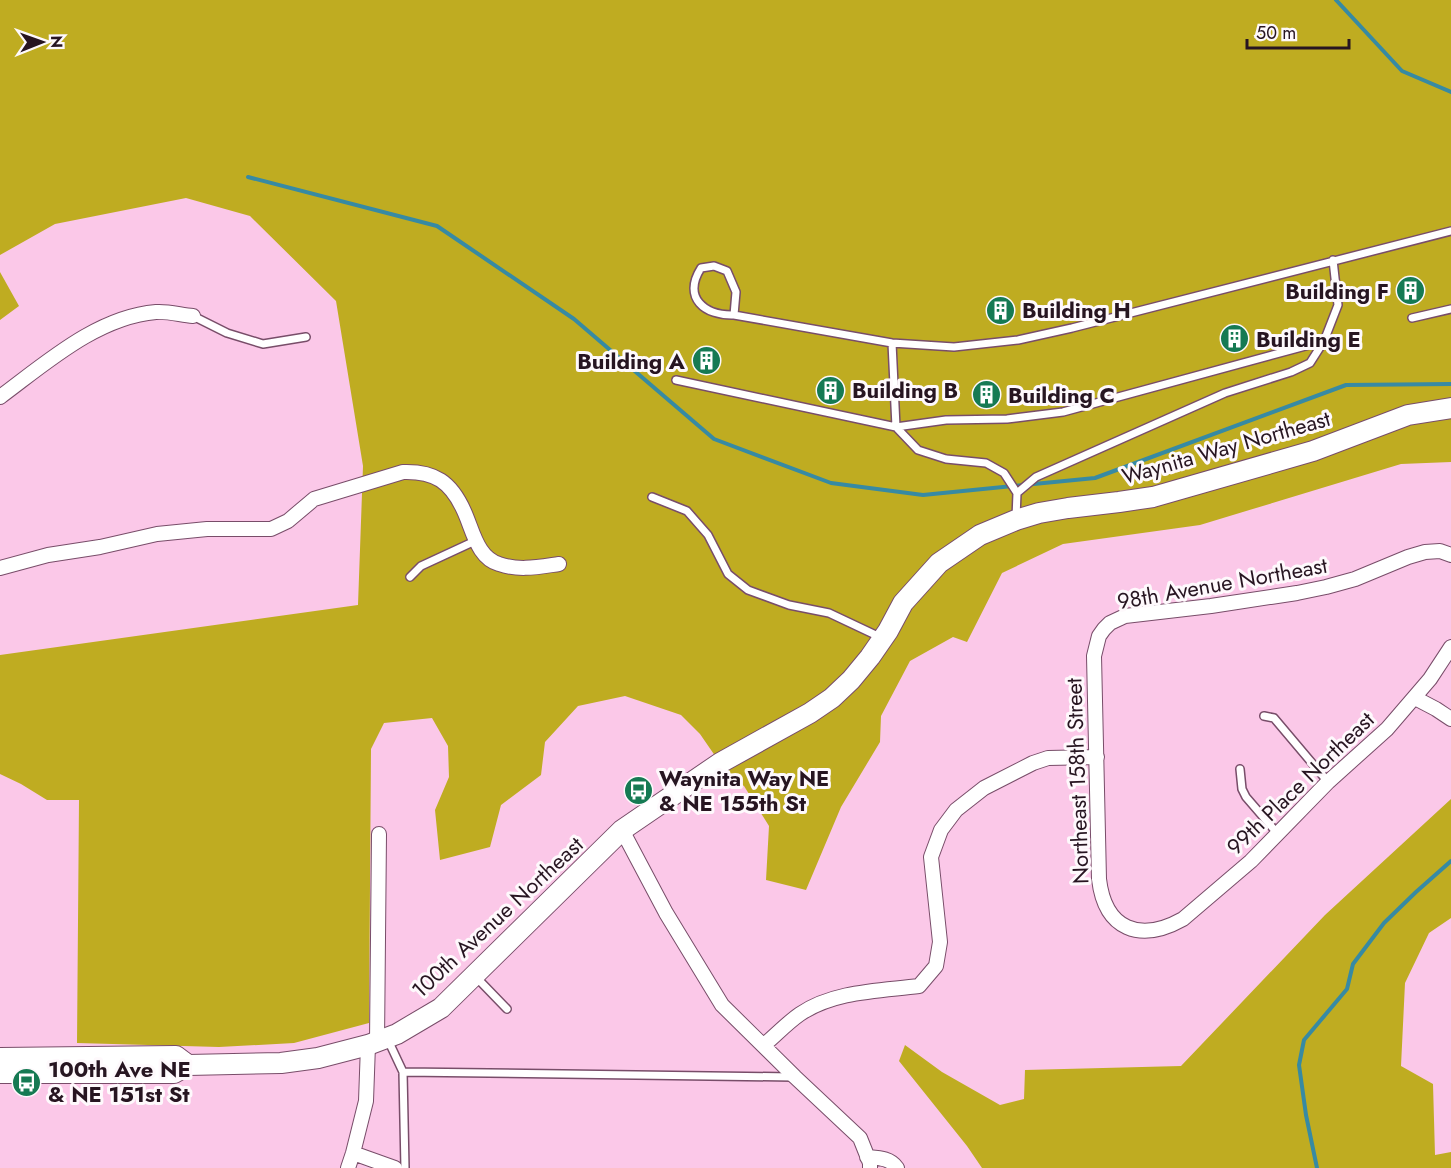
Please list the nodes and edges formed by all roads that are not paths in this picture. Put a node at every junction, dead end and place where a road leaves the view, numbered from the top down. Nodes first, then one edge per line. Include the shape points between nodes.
1 (1451, 231) edge
2 (1333, 260) junction
3 (1451, 309) edge
4 (734, 315) junction
5 (193, 316) joint
6 (1412, 318) dead end
7 (306, 337) dead end
8 (1324, 341) junction
9 (892, 343) junction
10 (676, 380) dead end
11 (0, 397) edge
12 (1451, 408) edge
13 (896, 427) junction
14 (1017, 493) junction
15 (651, 497) dead end
16 (1016, 520) junction
17 (475, 541) junction
18 (1451, 555) edge
19 (559, 564) dead end
20 (0, 568) edge
21 (411, 577) dead end
22 (1104, 629) joint
23 (882, 639) junction
24 (1451, 647) edge
25 (1415, 698) junction
26 (1264, 716) dead end
27 (1451, 719) edge
28 (1097, 757) junction
29 (1240, 769) dead end
30 (1328, 782) junction
31 (622, 830) junction
32 (379, 834) dead end
33 (1278, 834) junction
34 (1159, 929) joint
35 (474, 975) junction
36 (507, 1009) dead end
37 (377, 1042) junction
38 (764, 1045) junction
39 (0, 1058) edge
40 (188, 1065) junction
41 (403, 1072) junction
42 (0, 1074) edge
43 (795, 1077) junction
44 (353, 1153) junction
45 (869, 1162) edge
46 (348, 1168) edge
47 (395, 1168) edge
48 (405, 1168) edge
49 (897, 1168) edge

1 - 2 lane
2 - 8 lane via 1338,305
2 - 9 lane via 1018,340 954,347
3 - 6 lane
4 - 4 lane via 736,292 727,271 714,266 700,268 694,278 693,293 701,306
4 - 9 lane
5 - 7 lane via 262,344
5 - 11 street via 158,312 111,323 77,341
8 - 13 lane via 1063,412
8 - 14 lane via 1310,363 1301,368 1225,393 1036,477
9 - 13 lane
10 - 13 lane
12 - 16 main road, Waynita Way Northeast via 1408,415 1313,451 1153,497 1068,508
13 - 14 lane via 918,450 946,459 986,463 1004,473
14 - 16 lane
15 - 23 lane via 687,511 708,535 728,574 748,590 789,605 830,613
16 - 23 main road, Waynita Way Northeast via 980,535 939,563 903,603
17 - 19 street via 496,564 531,568
17 - 20 street via 463,509 446,482 427,474 403,472 314,499 288,521 271,529 157,534
17 - 21 lane via 421,566
18 - 22 street, 98th Avenue Northeast via 1425,552 1326,587 1125,616
22 - 28 street, Northeast 158th Street via 1094,656
23 - 31 main road, Waynita Way Northeast via 832,698 720,763
24 - 25 street, 99th Place Northeast
25 - 27 street
25 - 30 street, 99th Place Northeast
26 - 30 lane via 1274,718
28 - 34 street, Northeast 158th Street via 1101,894 1116,920 1139,931
28 - 38 street via 1048,758 1033,763 984,788 956,810 941,830 931,857 940,942 936,966 919,986 856,993 825,1001 800,1014
29 - 33 lane via 1246,797
30 - 33 street, 99th Place Northeast
31 - 35 main road, 100th Avenue Northeast
31 - 38 street via 722,1005
32 - 37 street
33 - 34 street, 99th Place Northeast via 1183,919
35 - 36 lane
35 - 37 main road, 100th Avenue Northeast via 441,1008
37 - 40 main road, 100th Avenue Northeast via 318,1058 281,1063
37 - 41 lane
37 - 44 street
38 - 43 street
39 - 40 main road, 100th Avenue Northeast via 176,1056
40 - 42 main road, 100th Avenue Northeast via 174,1073
41 - 43 lane
41 - 48 lane
43 - 45 street via 860,1138
44 - 46 street
44 - 47 street
45 - 49 street via 885,1158

